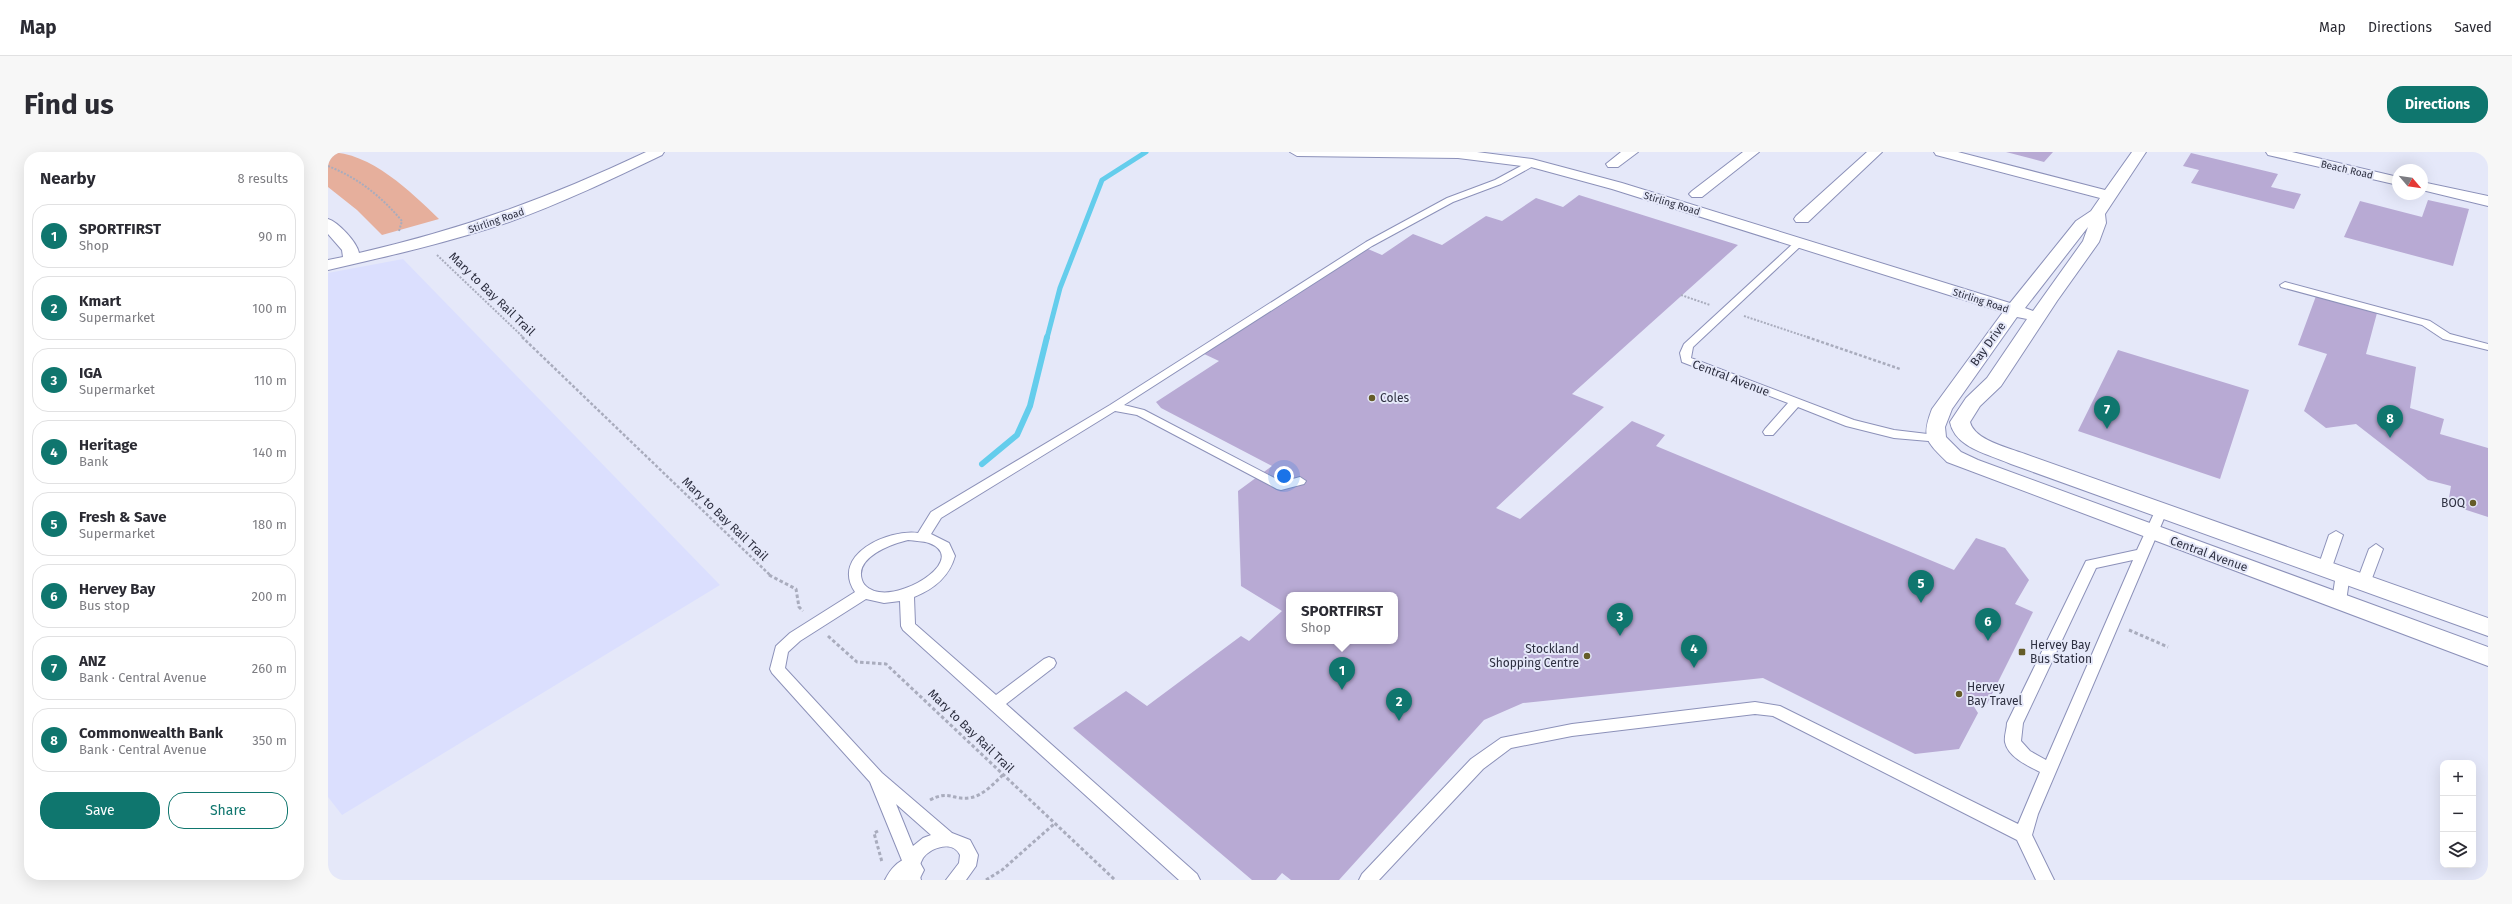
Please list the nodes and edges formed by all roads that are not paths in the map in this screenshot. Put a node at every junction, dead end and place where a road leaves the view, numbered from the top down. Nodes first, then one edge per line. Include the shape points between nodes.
1 (657, 152) edge
2 (1297, 152) edge
3 (1631, 152) edge
4 (1752, 152) edge
5 (1875, 152) edge
6 (1941, 152) edge
7 (1978, 152) edge
8 (2140, 152) edge
9 (2273, 152) edge
10 (2312, 152) edge
11 (633, 153) edge
12 (1532, 162) junction
13 (1613, 164) dead end
14 (2392, 171) edge
15 (2428, 178) edge
16 (2392, 180) edge
17 (2428, 187) edge
18 (2112, 192) junction
19 (2488, 192) edge
20 (1697, 194) dead end
21 (2488, 201) edge
22 (2097, 214) junction
23 (1802, 219) dead end
24 (328, 224) edge
25 (407, 242) junction
26 (1800, 242) junction
27 (328, 254) edge
28 (351, 254) junction
29 (328, 265) edge
30 (2285, 285) dead end
31 (2014, 310) junction
32 (2036, 317) junction
33 (2488, 347) edge
34 (1795, 403) junction
35 (1114, 407) junction
36 (1769, 432) dead end
37 (1936, 433) junction
38 (1300, 481) dead end
39 (2162, 509) junction
40 (2151, 533) junction
41 (2336, 535) dead end
42 (923, 536) junction
43 (2376, 549) dead end
44 (2142, 554) junction
45 (2334, 570) junction
46 (2364, 581) junction
47 (864, 593) junction
48 (907, 595) junction
49 (2339, 601) junction
50 (2488, 627) edge
51 (2488, 657) edge
52 (1049, 663) dead end
53 (994, 705) junction
54 (2049, 770) junction
55 (876, 778) junction
56 (2023, 835) junction
57 (946, 837) junction
58 (902, 872) edge
59 (954, 880) edge
60 (1191, 880) edge
61 (1368, 880) edge
62 (2045, 880) edge

1 - 25 street, Stirling Road via 529,209
2 - 12 street, Stirling Road via 1458,154
3 - 13 street
4 - 20 street
5 - 23 street
6 - 18 street
7 - 18 street
8 - 18 street, Bay Drive
9 - 16 street, Beach Road
10 - 14 street, Beach Road
11 - 25 street, Stirling Road via 506,208
12 - 26 street, Stirling Road
12 - 35 lane via 1498,182 1450,200 1369,244
15 - 19 street
17 - 21 street
18 - 22 street, Bay Drive
22 - 31 street, Bay Drive via 2082,224
22 - 32 street, Bay Drive via 2098,223 2091,242
24 - 28 street
25 - 28 street, Stirling Road
26 - 31 street, Stirling Road
26 - 34 lane, Central Avenue via 1688,346 1685,353 1686,360
27 - 28 street, Stirling Road
28 - 29 street, Stirling Road
30 - 33 lane via 2426,323 2430,328 2450,336
31 - 32 street, Stirling Road
31 - 37 street, Bay Drive via 1942,409
32 - 39 street, Bay Drive via 1994,382 1964,413 1960,422 1962,431 1971,439 1992,449
34 - 36 lane
34 - 37 lane, Central Avenue via 1875,430
35 - 38 lane via 1140,412 1281,486
35 - 42 lane via 936,515
37 - 40 street, Central Avenue via 1954,457 1971,465
39 - 40 lane
39 - 45 street
40 - 44 lane
40 - 49 street, Central Avenue
41 - 45 lane
42 - 47 lane via 892,539 865,555 853,576 856,586
42 - 48 lane via 944,545 948,553 948,562 935,581
43 - 46 lane
44 - 54 lane
44 - 54 lane via 2091,564 2015,723 2013,742 2024,756
45 - 46 street
45 - 49 lane
46 - 50 street
47 - 48 lane via 877,597
47 - 55 lane via 815,623 781,650 777,669
48 - 53 lane via 908,626
49 - 51 street, Central Avenue
52 - 53 lane
53 - 60 lane
54 - 56 lane
55 - 57 lane
55 - 58 lane
56 - 61 lane via 1775,710 1755,708 1572,730 1507,742 1477,764
56 - 62 lane
57 - 58 lane via 924,846
57 - 59 lane via 965,844 969,853 968,863 962,874

